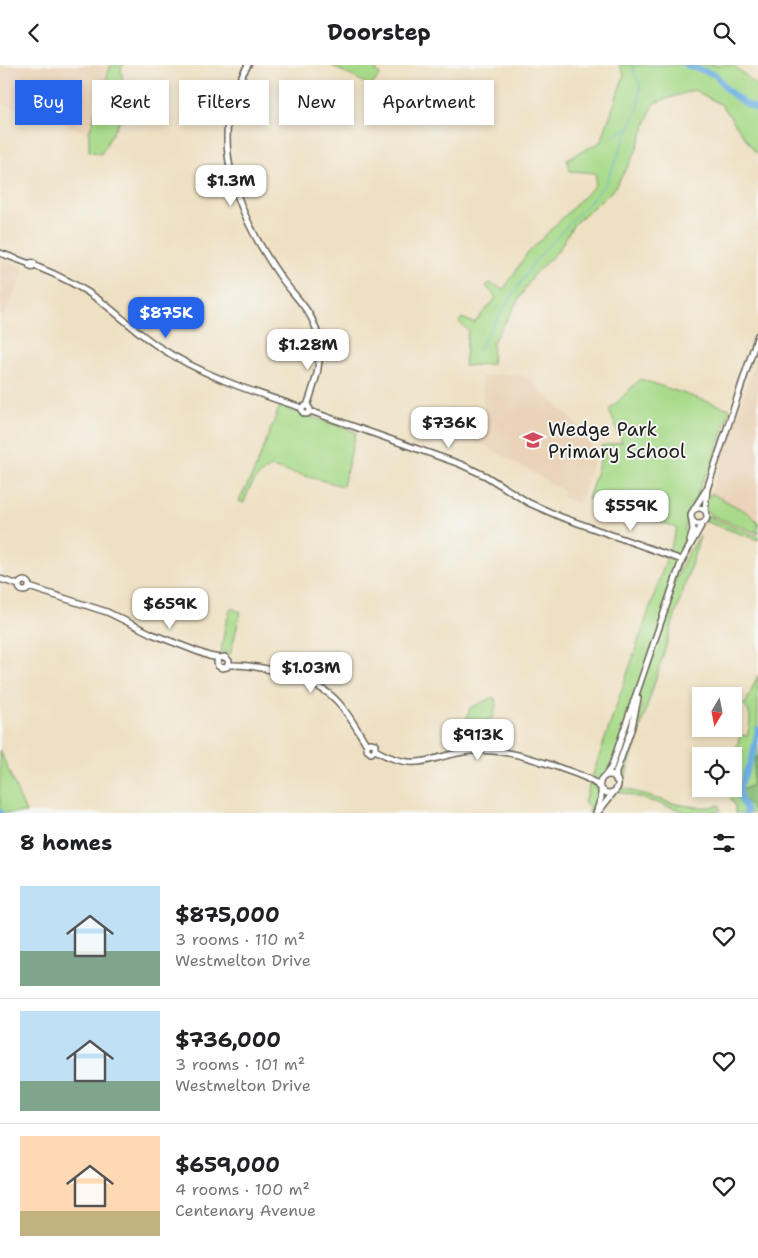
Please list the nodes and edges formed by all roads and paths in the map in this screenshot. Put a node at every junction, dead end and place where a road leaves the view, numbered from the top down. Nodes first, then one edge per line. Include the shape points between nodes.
1 (248, 65) edge
2 (0, 253) edge
3 (758, 335) edge
4 (306, 409) junction
5 (707, 489) junction
6 (694, 509) junction
7 (705, 510) junction
8 (692, 521) junction
9 (702, 524) junction
10 (688, 548) junction
11 (682, 560) junction
12 (0, 579) edge
13 (218, 660) junction
14 (228, 663) junction
15 (642, 678) junction
16 (604, 777) junction
17 (589, 779) junction
18 (616, 780) junction
19 (601, 788) junction
20 (613, 793) junction
21 (597, 813) edge

1 - 4 street via 237,84 227,116 227,150 236,192 251,227 284,281 307,308 316,330 320,359
2 - 4 street via 73,284 155,344 204,373
3 - 5 street
4 - 11 street via 460,464 561,517
5 - 6 street
5 - 7 street
6 - 7 street
6 - 8 street via 690,515
7 - 9 street via 707,518
8 - 9 street
8 - 10 street
9 - 10 street
10 - 11 street
11 - 15 street
12 - 13 street via 19,585 25,581 29,587 106,612
13 - 14 street via 225,657
13 - 14 street via 221,668
14 - 17 street via 265,668 320,687 348,713 367,745 375,744 376,750 388,757 426,763 470,751 502,752
15 - 16 street via 611,768
15 - 18 street
16 - 17 street
16 - 18 street via 612,776
16 - 19 street
17 - 19 street
18 - 20 street via 617,787
19 - 20 street via 606,793
19 - 21 street
20 - 21 street

